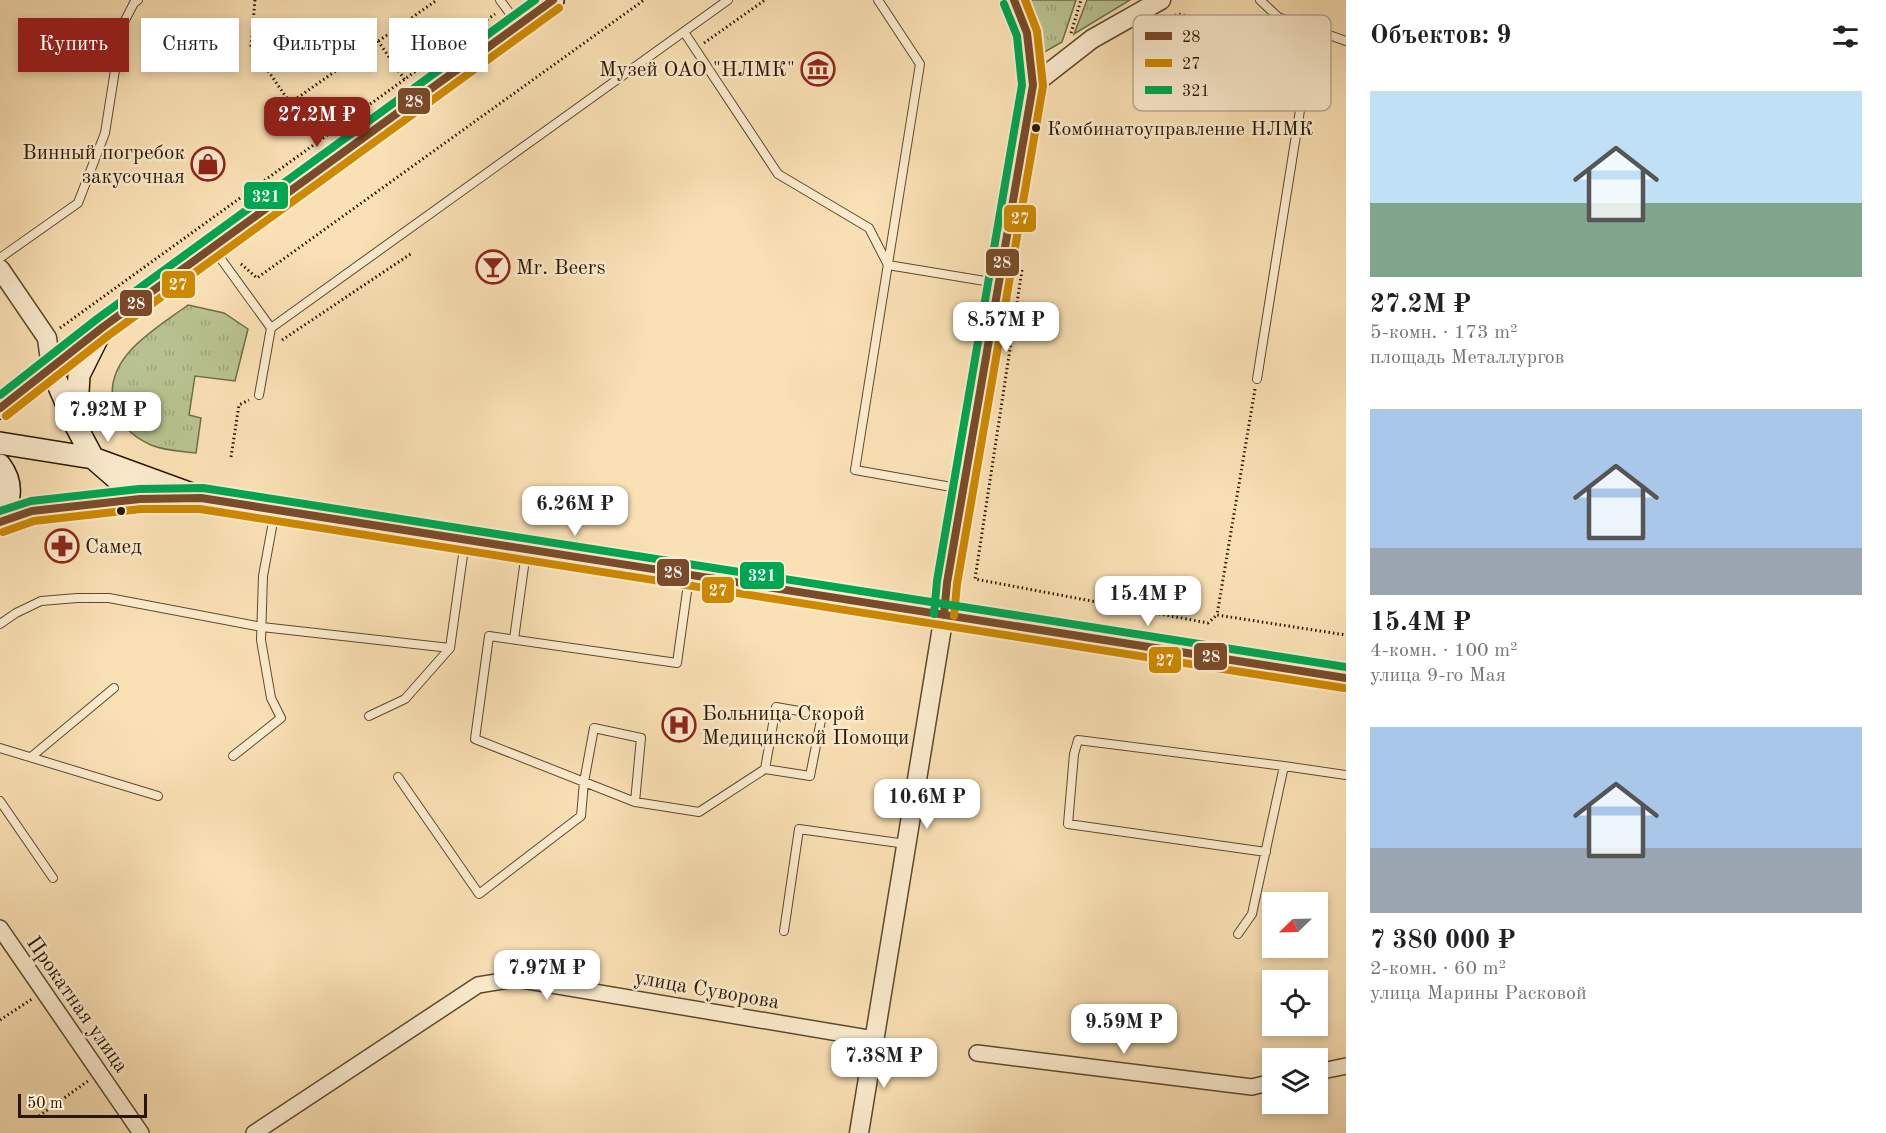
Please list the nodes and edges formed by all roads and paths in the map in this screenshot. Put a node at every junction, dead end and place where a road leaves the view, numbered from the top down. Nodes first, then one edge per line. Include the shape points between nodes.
1 (138, 0) edge
2 (255, 0) edge
3 (437, 0) edge
4 (553, 0) edge
5 (644, 0) edge
6 (728, 0) edge
7 (765, 0) edge
8 (878, 0) edge
9 (1014, 0) edge
10 (1081, 0) edge
11 (1161, 0) edge
12 (1260, 0) edge
13 (503, 4) edge
14 (1134, 15) edge
15 (1276, 15) edge
16 (1133, 16) edge
17 (518, 24) junction
18 (684, 32) junction
19 (1331, 36) edge
20 (1069, 38) dead end
21 (378, 41) junction
22 (1346, 41) edge
23 (695, 50) junction
24 (405, 80) junction
25 (1033, 85) junction
26 (290, 103) junction
27 (1300, 111) edge
28 (317, 142) junction
29 (199, 228) junction
30 (216, 246) junction
31 (412, 253) dead end
32 (0, 258) edge
33 (888, 265) junction
34 (1023, 265) dead end
35 (0, 269) edge
36 (998, 283) junction
37 (103, 327) junction
38 (271, 328) junction
39 (47, 338) junction
40 (267, 351) junction
41 (51, 368) junction
42 (1257, 379) joint
43 (259, 395) joint
44 (0, 408) edge
45 (76, 426) junction
46 (0, 443) edge
47 (231, 457) dead end
48 (93, 458) junction
49 (0, 465) edge
50 (964, 489) junction
51 (201, 498) junction
52 (140, 499) junction
53 (275, 509) junction
54 (1, 522) edge
55 (466, 540) junction
56 (527, 549) junction
57 (689, 575) junction
58 (944, 615) junction
59 (1217, 615) junction
60 (0, 624) edge
61 (262, 627) junction
62 (1346, 634) edge
63 (514, 639) junction
64 (450, 648) junction
65 (1346, 678) edge
66 (114, 688) dead end
67 (369, 716) dead end
68 (0, 748) edge
69 (233, 756) dead end
70 (31, 757) junction
71 (1284, 766) junction
72 (765, 769) junction
73 (1346, 775) edge
74 (398, 777) dead end
75 (584, 782) junction
76 (158, 796) dead end
77 (0, 801) edge
78 (635, 802) junction
79 (906, 844) junction
80 (1266, 852) junction
81 (52, 878) dead end
82 (0, 928) edge
83 (783, 931) dead end
84 (1238, 934) dead end
85 (33, 998) dead end
86 (0, 1020) edge
87 (874, 1039) junction
88 (977, 1053) dead end
89 (1346, 1066) edge
90 (1328, 1070) edge
91 (89, 1080) dead end
92 (1262, 1085) edge
93 (39, 1116) dead end
94 (141, 1133) edge
95 (254, 1133) edge
96 (859, 1133) edge

1 - 32 lane via 122,26 105,132 78,203
2 - 26 path via 251,46
3 - 21 path
4 - 17 main road
5 - 30 path via 257,278
6 - 18 lane
7 - 23 path
8 - 33 lane via 920,64
9 - 25 main road via 1027,33
10 - 20 path
11 - 14 street
12 - 15 lane
13 - 17 lane
13 - 24 path
16 - 25 street via 1092,39
17 - 30 main road
18 - 23 lane
18 - 38 lane
19 - 22 lane
21 - 24 path
21 - 26 path
23 - 33 lane via 777,174 869,228
24 - 28 path
25 - 36 main road
26 - 28 path
27 - 42 lane
28 - 29 path
29 - 30 path
29 - 39 path
30 - 37 main road
30 - 38 lane
31 - 40 path
33 - 36 lane
33 - 50 lane via 855,470
34 - 59 path via 975,579 1208,623
35 - 39 street
36 - 50 main road
37 - 41 main road
37 - 45 main road via 78,375
38 - 40 lane
39 - 41 street
40 - 43 lane
41 - 44 main road
41 - 45 main road
42 - 59 path
43 - 47 path via 240,405
45 - 48 main road
46 - 48 main road
48 - 51 main road
48 - 52 main road
49 - 54 main road via 11,495
50 - 58 main road via 946,583
51 - 52 main road
51 - 53 main road
52 - 54 main road via 33,511
53 - 55 main road
53 - 61 lane via 262,576
55 - 56 main road
55 - 64 lane
56 - 57 main road
56 - 63 lane
57 - 58 main road
57 - 63 lane via 676,663
58 - 65 main road
58 - 79 street
59 - 62 path
60 - 61 lane via 41,601 109,598
61 - 64 lane
61 - 69 lane via 271,698 281,718
63 - 75 lane via 489,636 475,739
64 - 67 lane via 405,699
66 - 70 lane
68 - 70 lane
70 - 76 lane
71 - 73 lane
71 - 80 lane
71 - 80 lane via 1078,740 1074,754 1068,824
72 - 72 lane via 810,776 822,715 776,707
72 - 78 lane via 699,813
74 - 75 lane via 479,894 581,816
75 - 78 lane
75 - 78 lane via 594,728 641,738
77 - 81 lane
79 - 83 lane via 799,829
79 - 87 street
80 - 84 lane via 1252,915
82 - 94 street, Прокатная улица
85 - 86 path
87 - 95 street, улица Суворова via 516,978 478,985
87 - 96 street
88 - 92 street via 1252,1087
89 - 90 street
91 - 93 path

